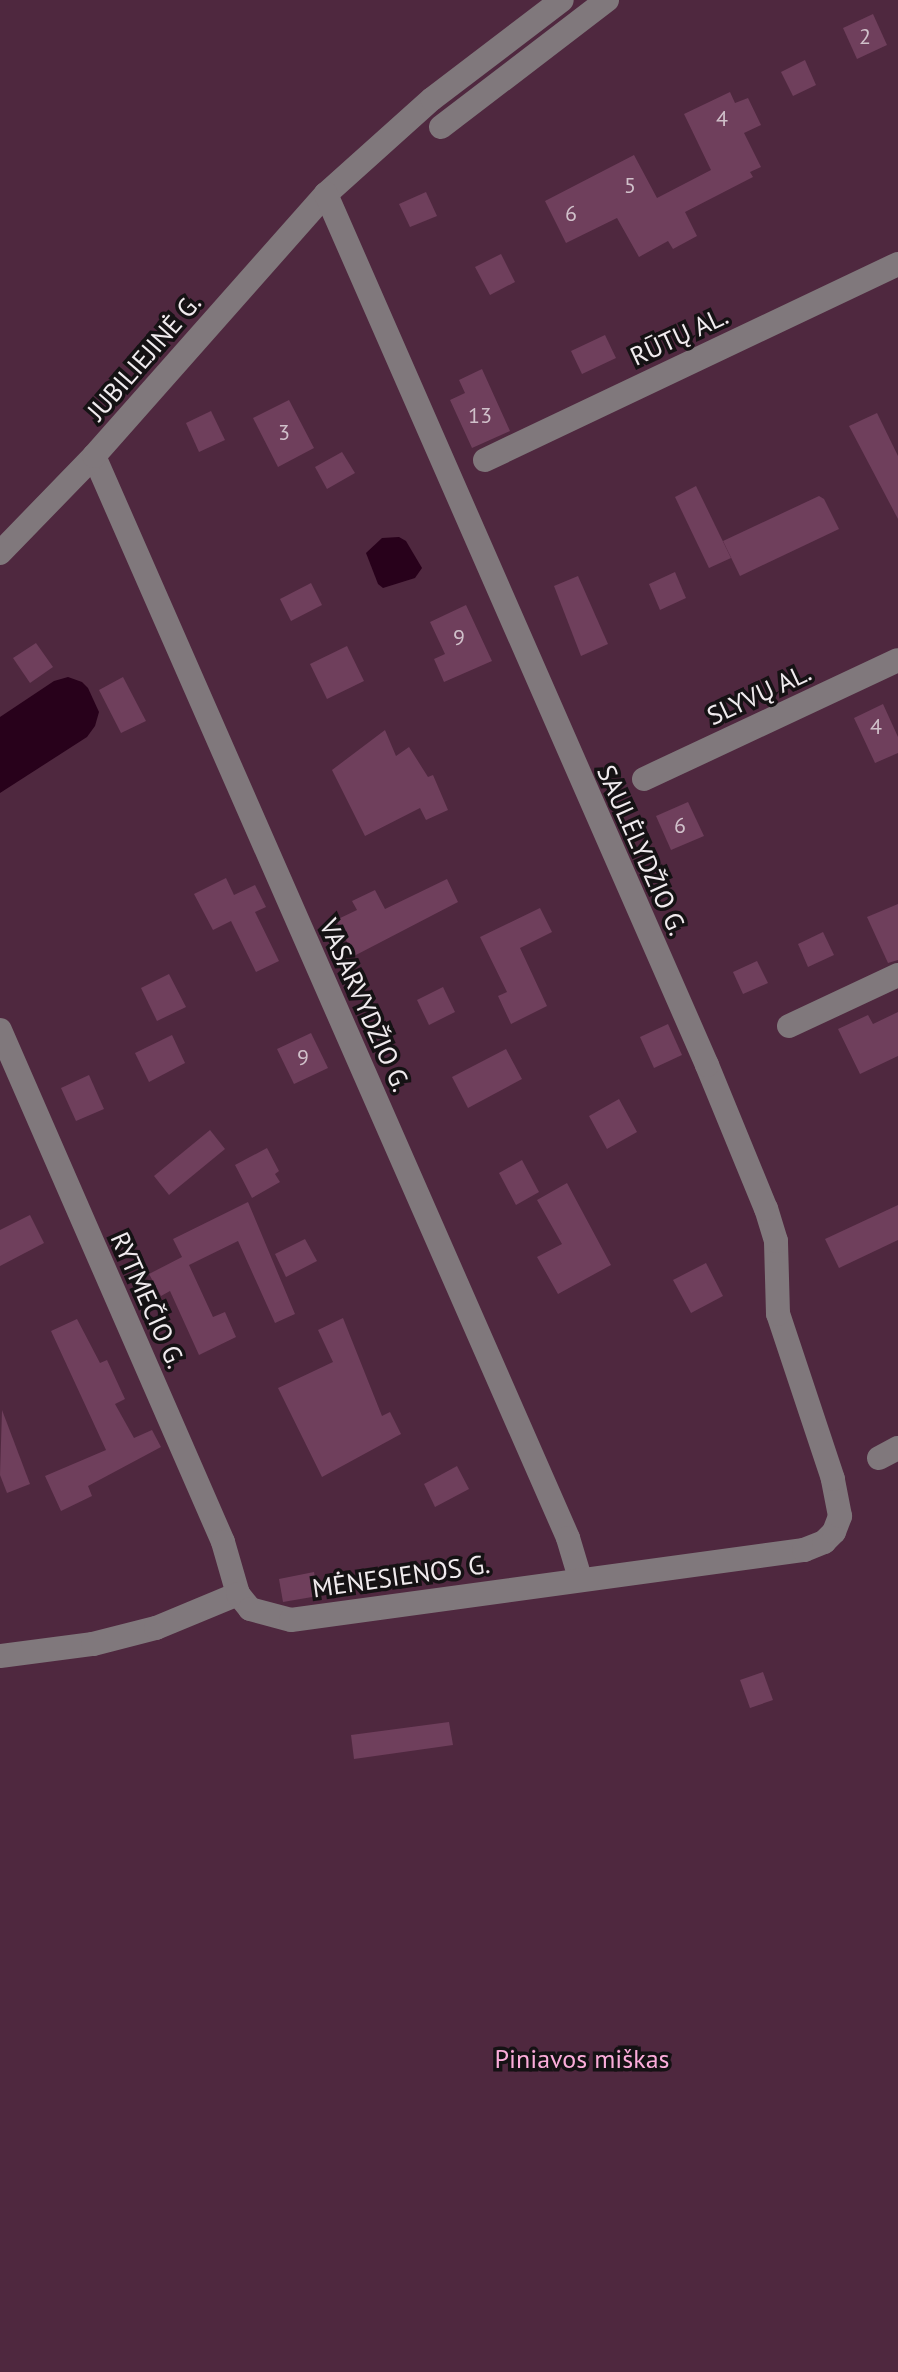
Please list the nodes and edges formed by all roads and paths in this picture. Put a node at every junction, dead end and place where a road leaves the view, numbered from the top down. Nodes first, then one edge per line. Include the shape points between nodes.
1 (562, 0) edge
2 (607, 0) edge
3 (441, 127) dead end
4 (326, 194) junction
5 (898, 264) edge
6 (94, 456) junction
7 (485, 460) dead end
8 (0, 553) edge
9 (898, 660) edge
10 (644, 779) dead end
11 (898, 975) edge
12 (789, 1026) dead end
13 (0, 1030) edge
14 (824, 1542) joint
15 (580, 1578) junction
16 (238, 1594) junction
17 (0, 1656) edge

1 - 4 street, JUBILIEJINĖ G. via 432,99
2 - 3 street
4 - 6 street, JUBILIEJINĖ G.
4 - 14 street, SAULĖLYDŽIO G. via 766,1209 776,1241 778,1314 840,1516
5 - 7 street, RŪTŲ AL.
6 - 8 street, JUBILIEJINĖ G.
6 - 15 street, VASARVYDŽIO G. via 562,1523
9 - 10 street, SLYVŲ AL.
11 - 12 street
13 - 16 street, RYTMEČIO G. via 223,1542
14 - 15 street, MĖNESIENOS G. via 804,1550
15 - 16 street, MĖNESIENOS G. via 291,1620 250,1609
16 - 17 street via 156,1628 93,1644

